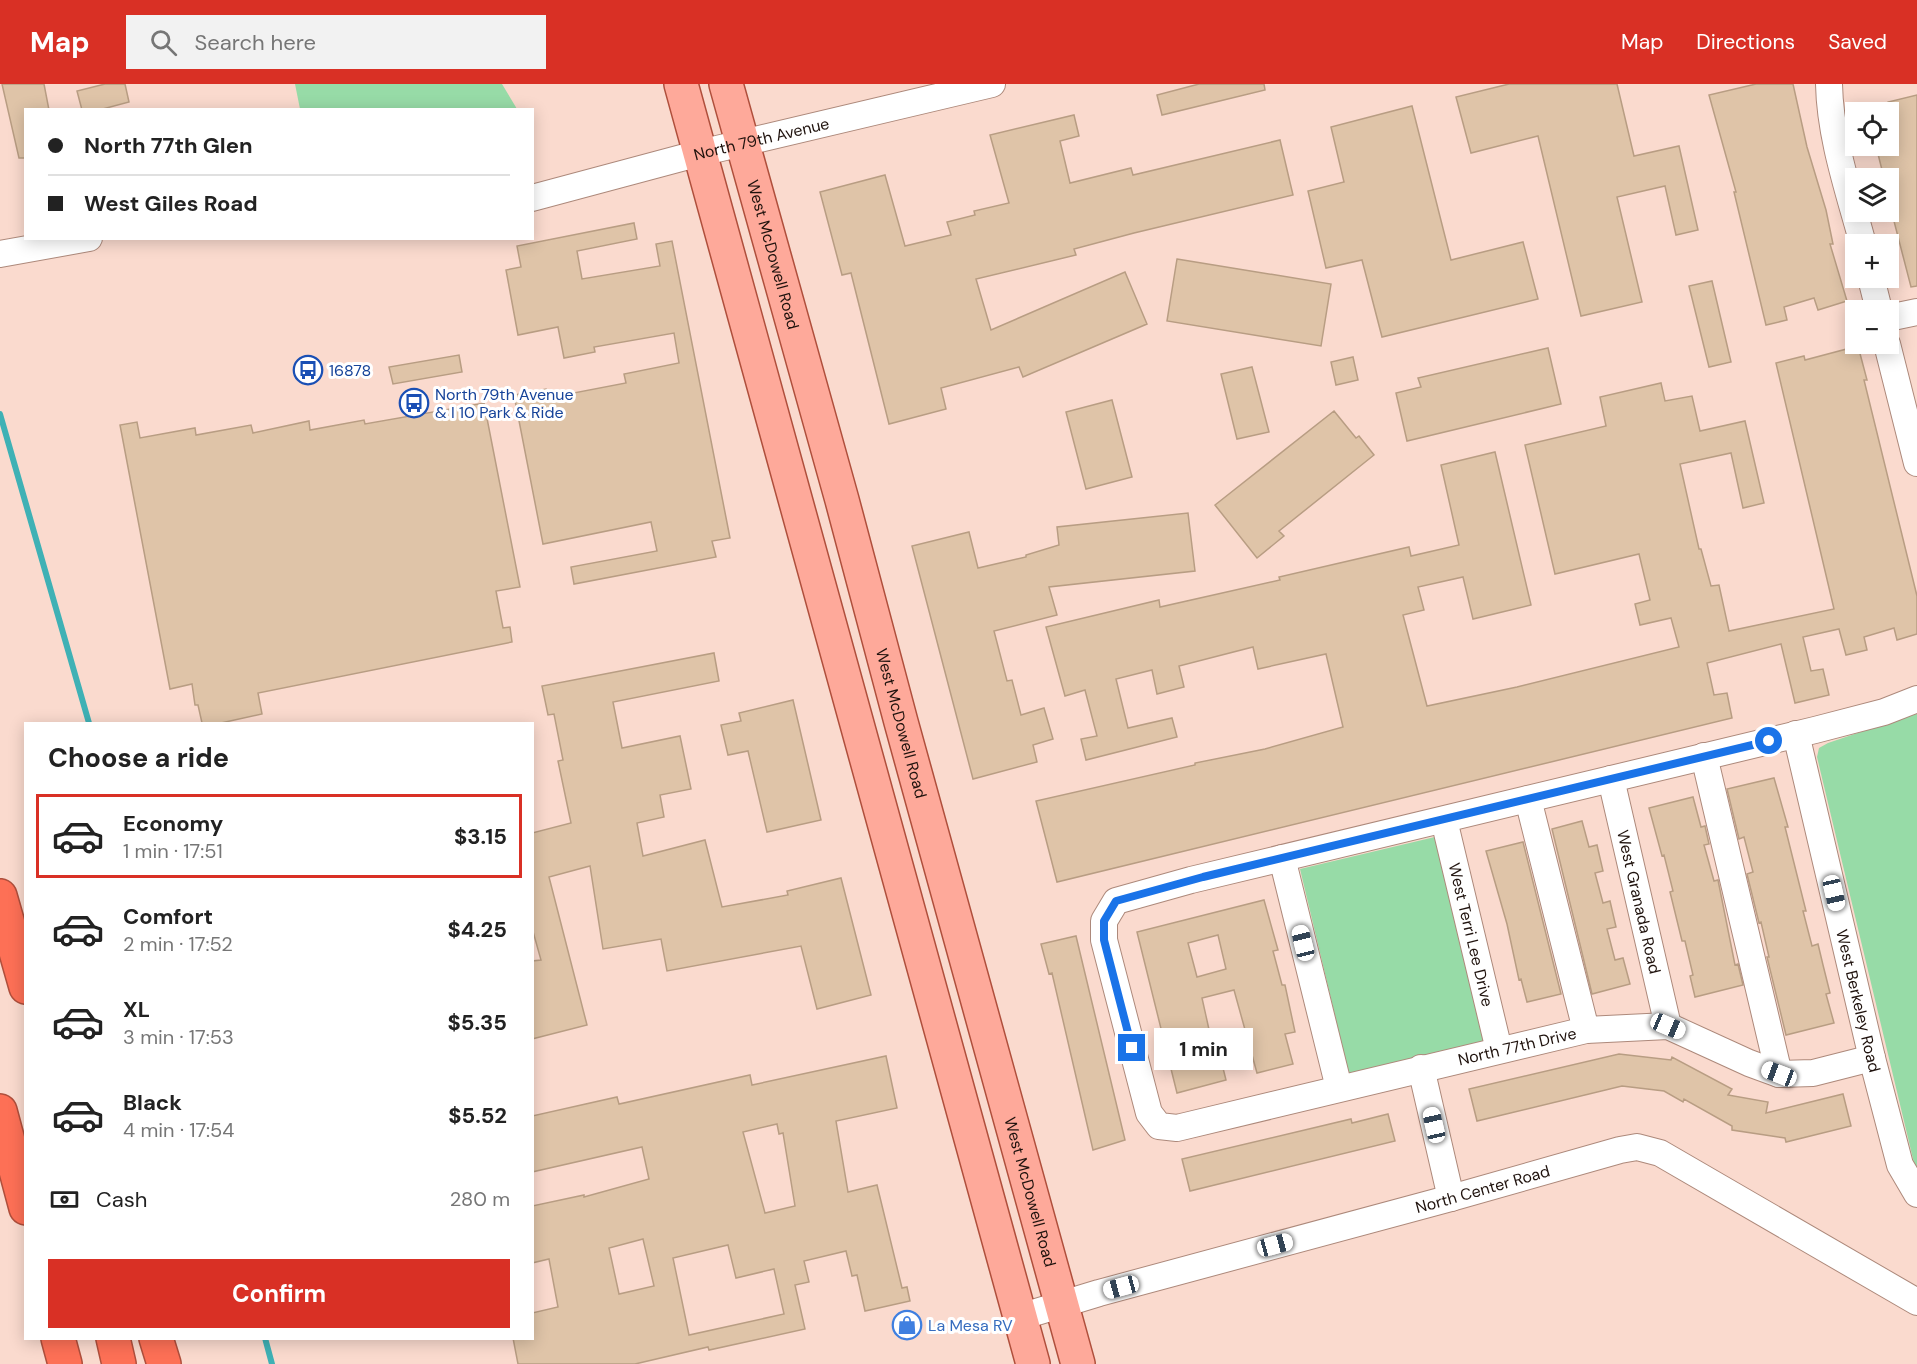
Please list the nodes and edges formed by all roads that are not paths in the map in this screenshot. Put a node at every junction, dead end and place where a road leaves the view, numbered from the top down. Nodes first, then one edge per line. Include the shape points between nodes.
1 (681, 84) edge
2 (726, 84) edge
3 (992, 84) edge
4 (1828, 84) edge
5 (742, 143) junction
6 (700, 153) junction
7 (534, 197) edge
8 (1860, 234) edge
9 (78, 240) edge
10 (5, 253) edge
11 (1917, 312) edge
12 (1899, 316) edge
13 (1890, 354) edge
14 (1917, 463) edge
15 (809, 555) junction
16 (1917, 699) edge
17 (901, 722) junction
18 (1796, 734) junction
19 (1704, 756) junction
20 (1611, 779) junction
21 (1528, 799) junction
22 (1444, 820) junction
23 (931, 830) junction
24 (888, 841) junction
25 (1282, 858) junction
26 (0, 896) edge
27 (24, 980) edge
28 (1668, 1026) junction
29 (1586, 1030) junction
30 (1499, 1050) junction
31 (1872, 1058) junction
32 (1421, 1068) junction
33 (1779, 1074) junction
34 (1339, 1088) junction
35 (0, 1111) edge
36 (1917, 1194) edge
37 (1451, 1198) junction
38 (24, 1201) edge
39 (1917, 1302) edge
40 (1061, 1303) junction
41 (1020, 1317) junction
42 (59, 1340) edge
43 (113, 1340) edge
44 (157, 1340) edge
45 (65, 1364) edge
46 (119, 1364) edge
47 (164, 1364) edge
48 (1033, 1364) edge
49 (1078, 1364) edge

1 - 6 main road
2 - 5 main road, West McDowell Road
3 - 5 street, North 79th Avenue
4 - 8 street via 1837,143
5 - 6 street, North 79th Avenue
5 - 17 main road, West McDowell Road
6 - 7 street, North 79th Avenue
6 - 15 main road
9 - 10 street
11 - 12 street
13 - 14 street
15 - 17 main road via 831,571 869,683
15 - 24 main road
16 - 18 street via 1884,712
17 - 23 main road, West McDowell Road
18 - 19 street
18 - 31 street, West Berkeley Road
19 - 20 street
19 - 33 street
20 - 21 street
20 - 28 street, West Granada Road
21 - 22 street
21 - 29 street
22 - 25 street
22 - 30 street, West Terri Lee Drive
23 - 24 main road
23 - 40 main road, West McDowell Road
24 - 41 main road
25 - 34 street
25 - 34 street, North 77th Drive via 1116,901 1104,921 1104,940 1149,1113 1159,1126 1177,1128
26 - 27 highway
28 - 29 street, North 77th Drive
28 - 33 street, North 77th Drive
29 - 30 street, North 77th Drive
30 - 32 street, North 77th Drive
31 - 33 street, North 77th Drive via 1813,1073
31 - 36 street, West Berkeley Road via 1900,1165
32 - 34 street, North 77th Drive
32 - 37 street
35 - 38 highway
37 - 39 street, North Center Road via 1637,1147 1660,1154
37 - 40 street, North Center Road
40 - 41 street, North Center Road
40 - 49 main road, West McDowell Road
41 - 48 main road
42 - 45 highway
43 - 46 highway
44 - 47 highway

